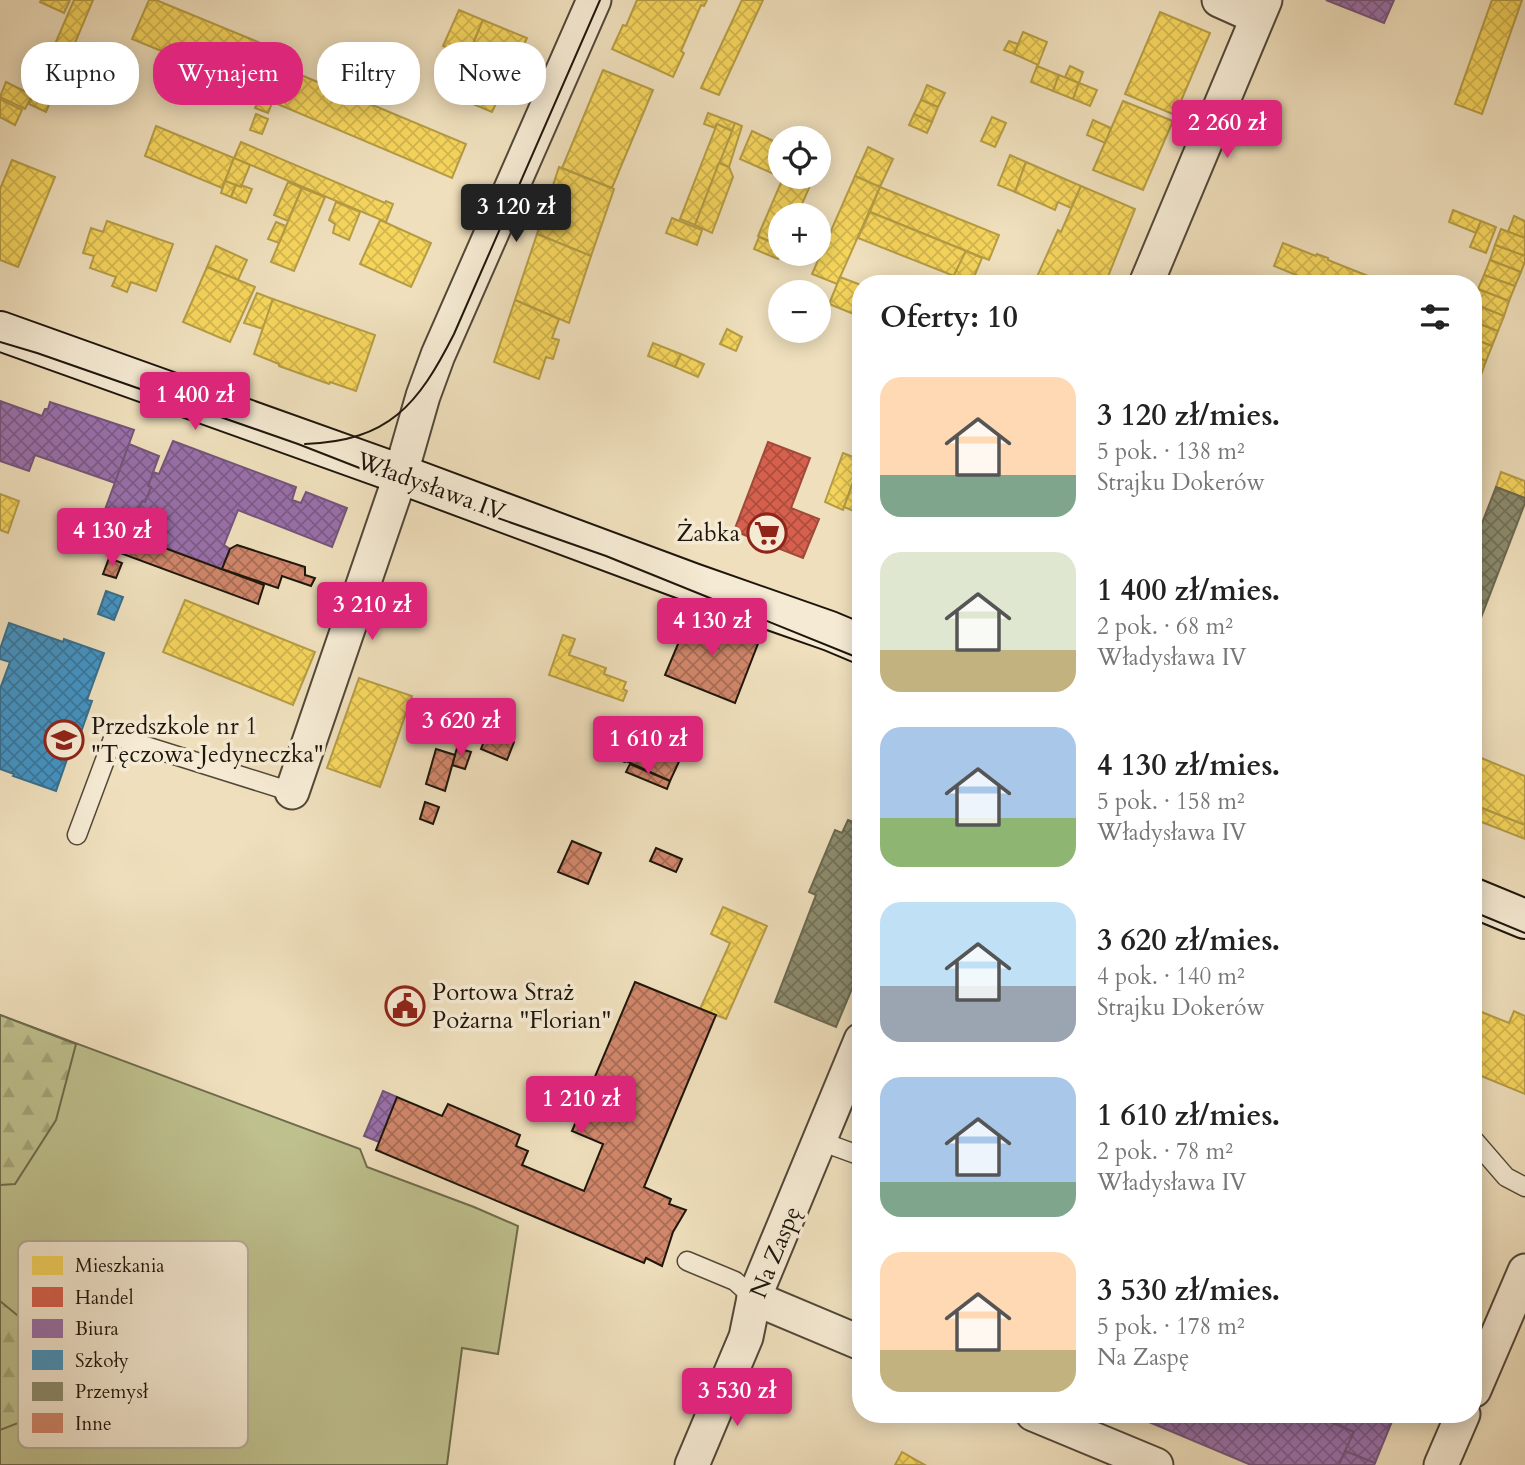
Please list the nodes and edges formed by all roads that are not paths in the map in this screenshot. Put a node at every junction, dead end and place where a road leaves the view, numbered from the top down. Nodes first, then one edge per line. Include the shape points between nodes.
1 (594, 0) edge
2 (1219, 0) edge
3 (1261, 8) edge
4 (1150, 275) edge
5 (0, 331) edge
6 (400, 474) junction
7 (851, 634) edge
8 (292, 792) joint
9 (77, 835) dead end
10 (1482, 901) edge
11 (1525, 919) edge
12 (852, 1062) edge
13 (820, 1140) junction
14 (1482, 1149) edge
15 (852, 1152) edge
16 (1525, 1187) edge
17 (687, 1261) dead end
18 (1525, 1271) edge
19 (754, 1298) junction
20 (852, 1339) edge
21 (1482, 1371) edge
22 (1055, 1423) edge
23 (1459, 1423) edge
24 (692, 1465) edge
25 (1156, 1465) edge
26 (1441, 1465) edge

1 - 6 street via 438,355
2 - 3 street
3 - 4 street
5 - 6 street, Władysława IV
6 - 7 street, Władysława IV via 693,583
6 - 8 street
8 - 9 lane via 114,736
10 - 11 street
12 - 13 street, Na Zaspę
13 - 15 lane
13 - 19 street, Na Zaspę
14 - 16 lane via 1506,1177
17 - 19 lane via 735,1281
18 - 21 street
19 - 20 street
19 - 24 street, Na Zaspę via 746,1337
22 - 25 street
23 - 26 street

